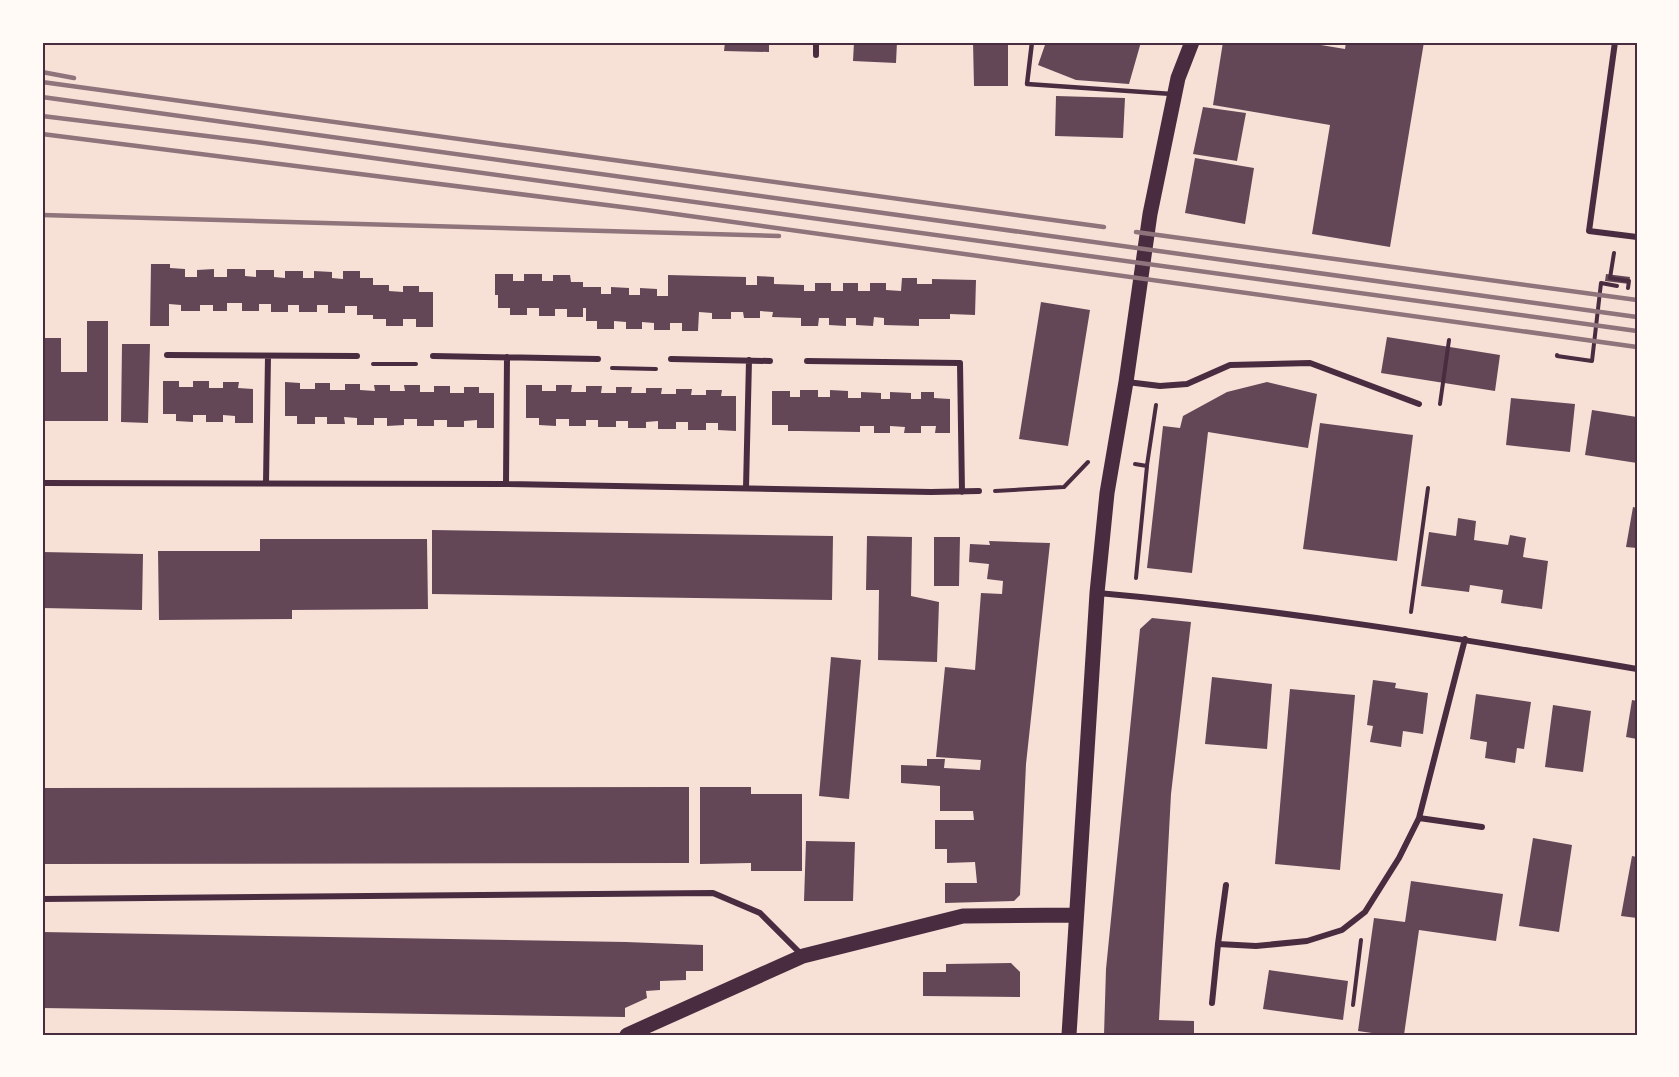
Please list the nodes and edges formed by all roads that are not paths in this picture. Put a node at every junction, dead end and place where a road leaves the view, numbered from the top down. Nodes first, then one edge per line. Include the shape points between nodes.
1 (816, 42) edge
2 (1032, 42) edge
3 (1192, 42) edge
4 (1615, 42) edge
5 (816, 55) dead end
6 (1174, 94) junction
7 (1637, 237) edge
8 (167, 355) dead end
9 (268, 356) junction
10 (357, 356) road end
11 (433, 356) road end
12 (507, 357) junction
13 (598, 359) road end
14 (671, 359) road end
15 (749, 360) junction
16 (770, 360) dead end
17 (807, 362) dead end
18 (1126, 382) junction
19 (1419, 404) dead end
20 (42, 483) edge
21 (266, 483) junction
22 (506, 484) junction
23 (746, 488) junction
24 (979, 491) road end
25 (962, 492) junction
26 (1097, 593) junction
27 (1465, 639) junction
28 (1637, 669) edge
29 (1419, 818) junction
30 (1482, 827) dead end
31 (1226, 885) dead end
32 (42, 899) edge
33 (1075, 915) junction
34 (1218, 944) junction
35 (803, 956) junction
36 (1212, 1004) dead end
37 (628, 1035) edge
38 (1069, 1035) edge

1 - 5 street
2 - 6 lane via 1027,84
3 - 6 main road
4 - 7 street via 1588,231
6 - 18 main road via 1150,214
8 - 9 street
9 - 10 street
9 - 21 street
11 - 12 street
12 - 13 street
12 - 22 street
14 - 15 street
15 - 16 street
15 - 23 street
17 - 25 street via 960,363
18 - 19 street via 1187,384 1230,365 1310,363
18 - 26 main road via 1107,493
20 - 21 street
21 - 22 street
22 - 23 street
23 - 25 street
24 - 25 street
26 - 27 street
26 - 33 main road
27 - 28 street
27 - 29 street
29 - 30 street
29 - 34 street via 1365,912 1342,930 1307,941 1256,946
31 - 34 street
32 - 35 street via 713,893 760,913
33 - 35 main road via 963,916
33 - 38 main road
34 - 36 street
35 - 37 main road

